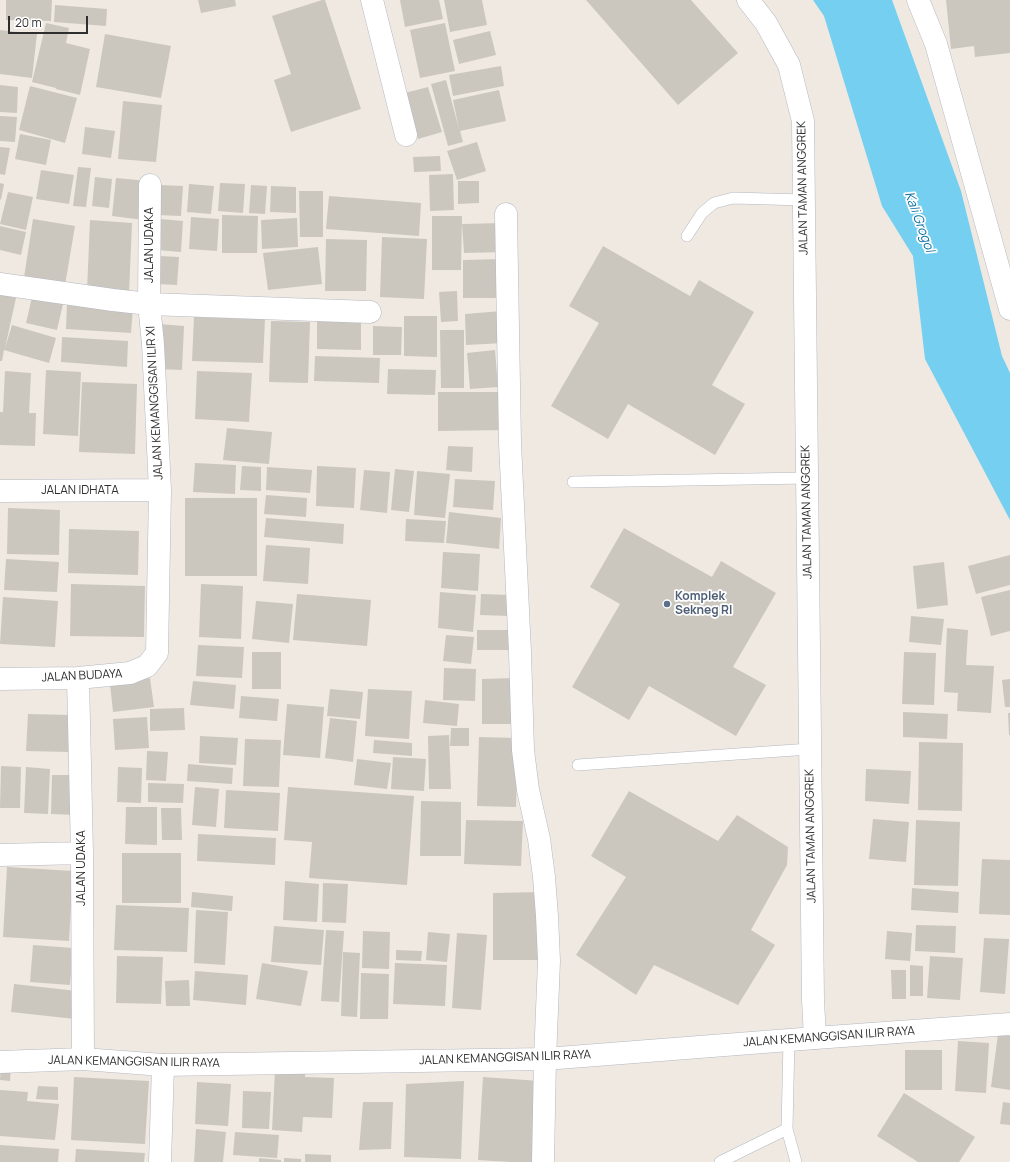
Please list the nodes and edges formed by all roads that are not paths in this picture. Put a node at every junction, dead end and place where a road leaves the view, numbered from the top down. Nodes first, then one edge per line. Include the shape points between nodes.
1 (372, 0) edge
2 (748, 0) edge
3 (918, 0) edge
4 (406, 135) dead end
5 (150, 186) dead end
6 (804, 200) junction
7 (506, 214) dead end
8 (687, 236) dead end
9 (0, 284) edge
10 (149, 304) junction
11 (1010, 309) edge
12 (370, 312) dead end
13 (807, 478) junction
14 (572, 482) dead end
15 (160, 490) junction
16 (0, 491) edge
17 (157, 653) joint
18 (78, 678) junction
19 (0, 679) edge
20 (810, 749) junction
21 (578, 765) dead end
22 (82, 853) junction
23 (0, 855) edge
24 (1010, 1024) edge
25 (815, 1038) junction
26 (788, 1040) junction
27 (83, 1059) junction
28 (545, 1059) junction
29 (0, 1062) edge
30 (163, 1065) junction
31 (787, 1129) junction
32 (160, 1162) edge
33 (544, 1162) edge
34 (720, 1162) edge
35 (796, 1162) edge

1 - 4 street
2 - 6 street, JALAN TAMAN ANGGREK via 766,23 789,65 803,121
3 - 11 street via 936,44
5 - 10 street, JALAN UDAKA
6 - 8 lane via 733,198 714,203 702,213
6 - 13 street, JALAN TAMAN ANGGREK
7 - 28 street via 510,442 523,750 528,790 539,839 547,916 549,960
9 - 10 street
10 - 12 street
10 - 15 street, JALAN KEMANGGISAN ILIR XI
13 - 14 lane
13 - 20 street, JALAN TAMAN ANGGREK
15 - 16 street, JALAN IDHATA
15 - 17 street, JALAN KEMANGGISAN ILIR XI
17 - 18 street, JALAN BUDAYA via 147,666 130,673
18 - 19 street, JALAN BUDAYA
18 - 22 street, JALAN UDAKA
20 - 21 lane
20 - 25 street, JALAN TAMAN ANGGREK
22 - 23 street
22 - 27 street, JALAN UDAKA
24 - 25 street, JALAN KEMANGGISAN ILIR RAYA
25 - 26 street, JALAN KEMANGGISAN ILIR RAYA
26 - 28 street, JALAN KEMANGGISAN ILIR RAYA
26 - 31 lane
27 - 29 street, JALAN KEMANGGISAN ILIR RAYA
27 - 30 street, JALAN KEMANGGISAN ILIR RAYA
28 - 30 street, JALAN KEMANGGISAN ILIR RAYA
28 - 33 street
30 - 32 street
31 - 34 lane
31 - 35 lane

